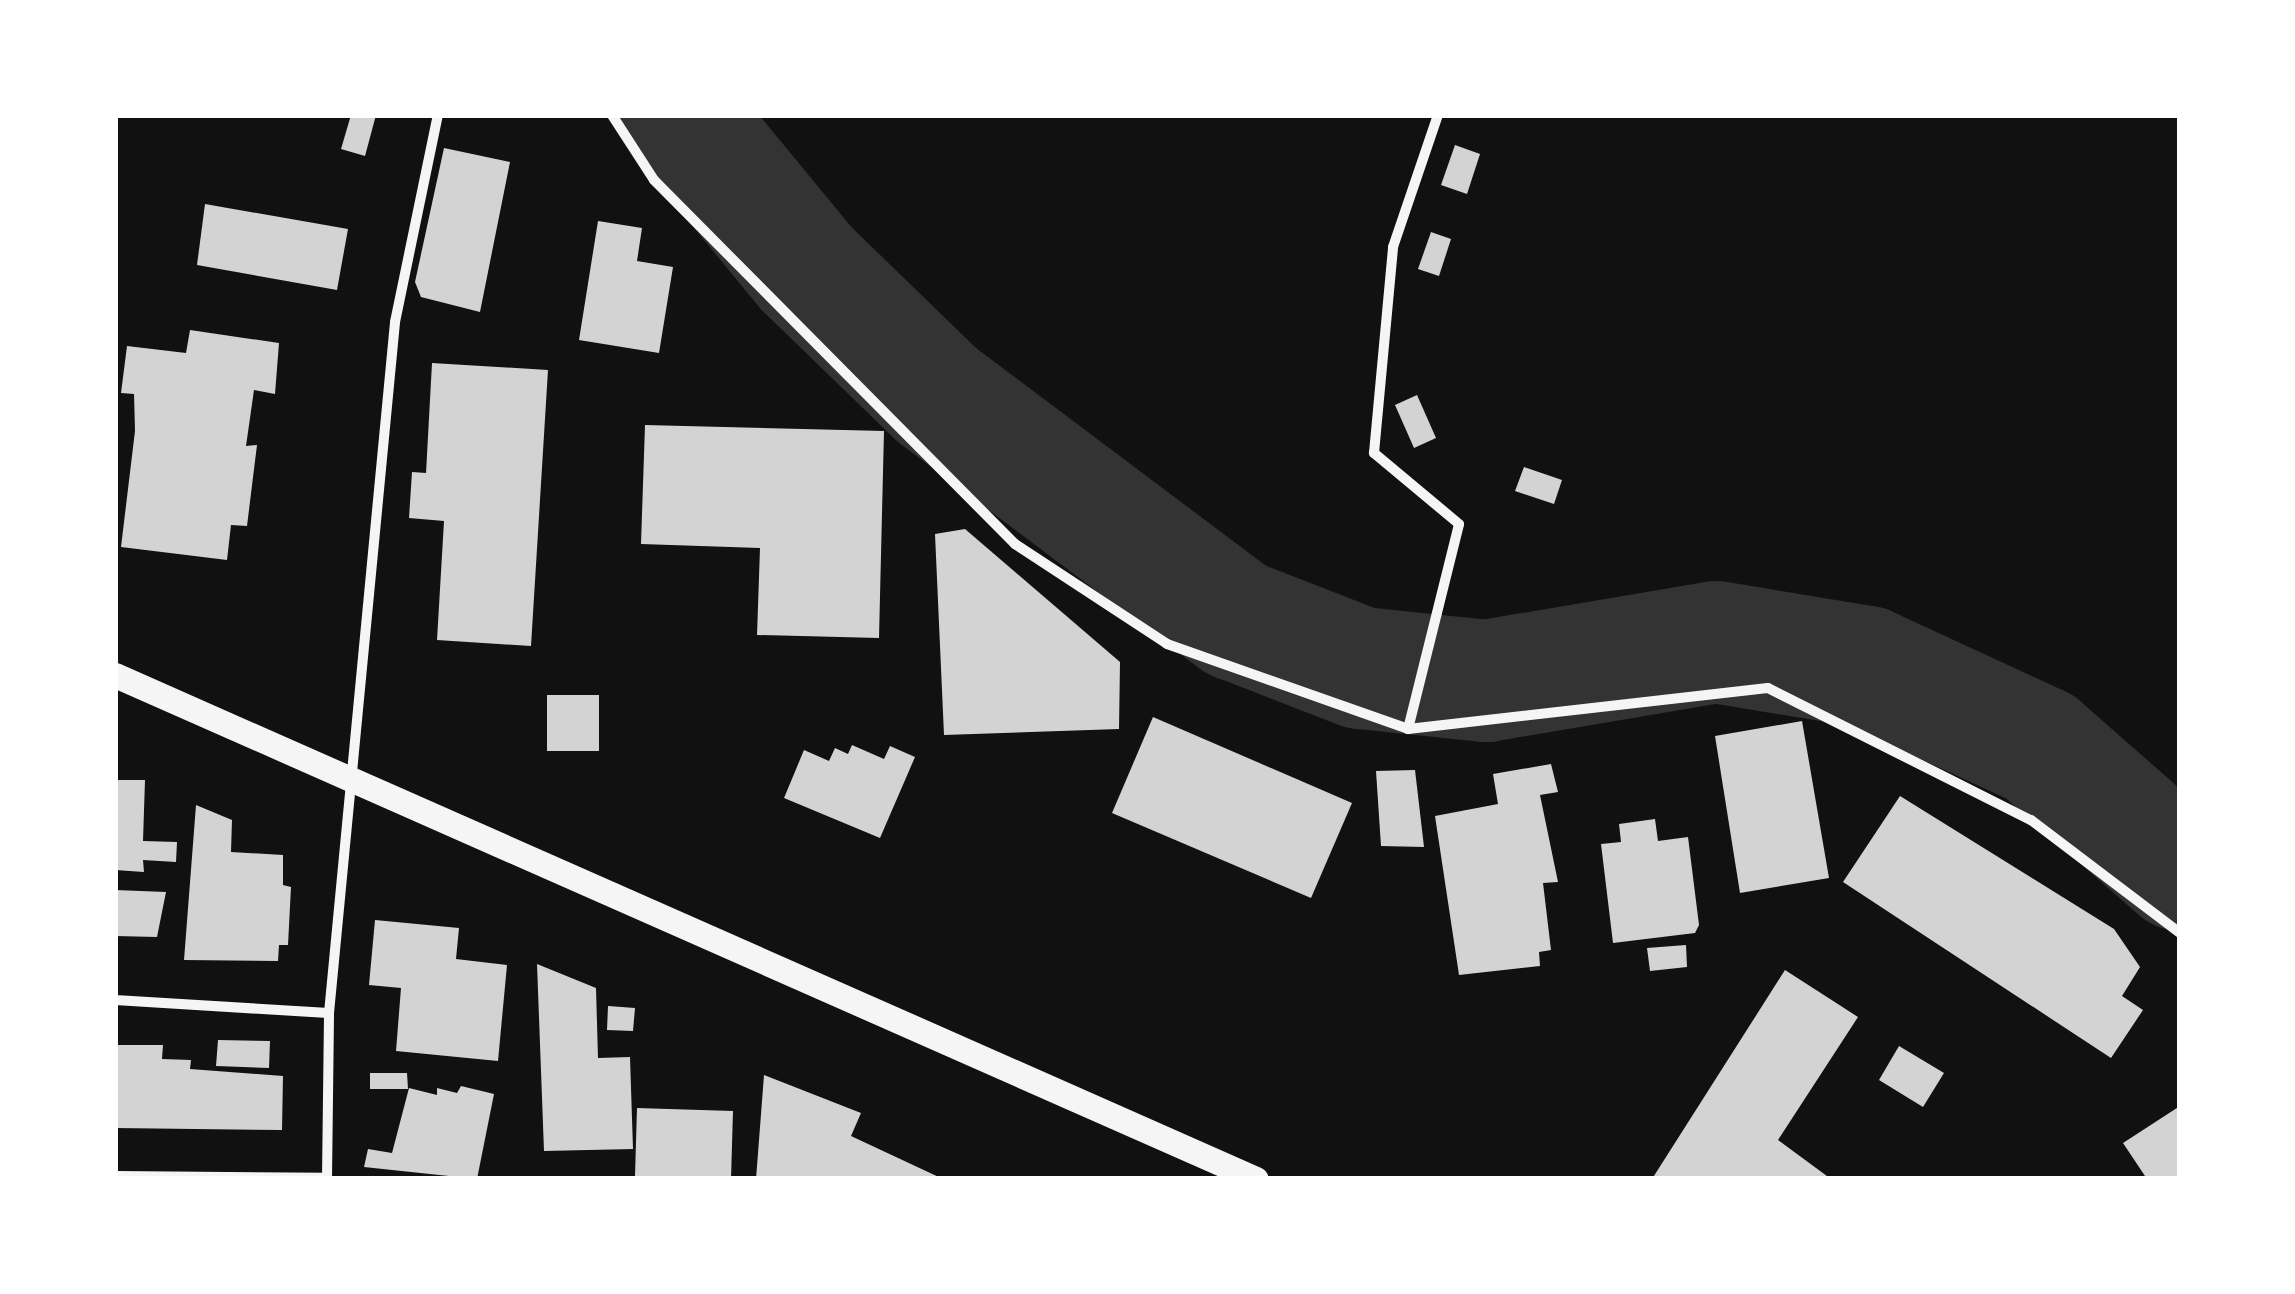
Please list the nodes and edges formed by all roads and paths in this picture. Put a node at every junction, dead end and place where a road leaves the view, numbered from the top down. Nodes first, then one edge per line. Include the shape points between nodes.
1 (438, 115) edge
2 (612, 115) edge
3 (1438, 115) edge
4 (115, 675) edge
5 (1408, 729) junction
6 (352, 779) junction
7 (2180, 933) edge
8 (115, 1000) edge
9 (329, 1013) junction
10 (115, 1176) edge
11 (326, 1179) edge
12 (1256, 1179) edge

1 - 6 street via 395,322
2 - 5 street via 654,180 1015,544 1167,644
3 - 5 street via 1393,246 1374,453 1458,524
4 - 6 main road
5 - 7 street via 1768,688 2031,820
6 - 9 street
6 - 12 main road
8 - 9 street
9 - 11 street
10 - 11 street

